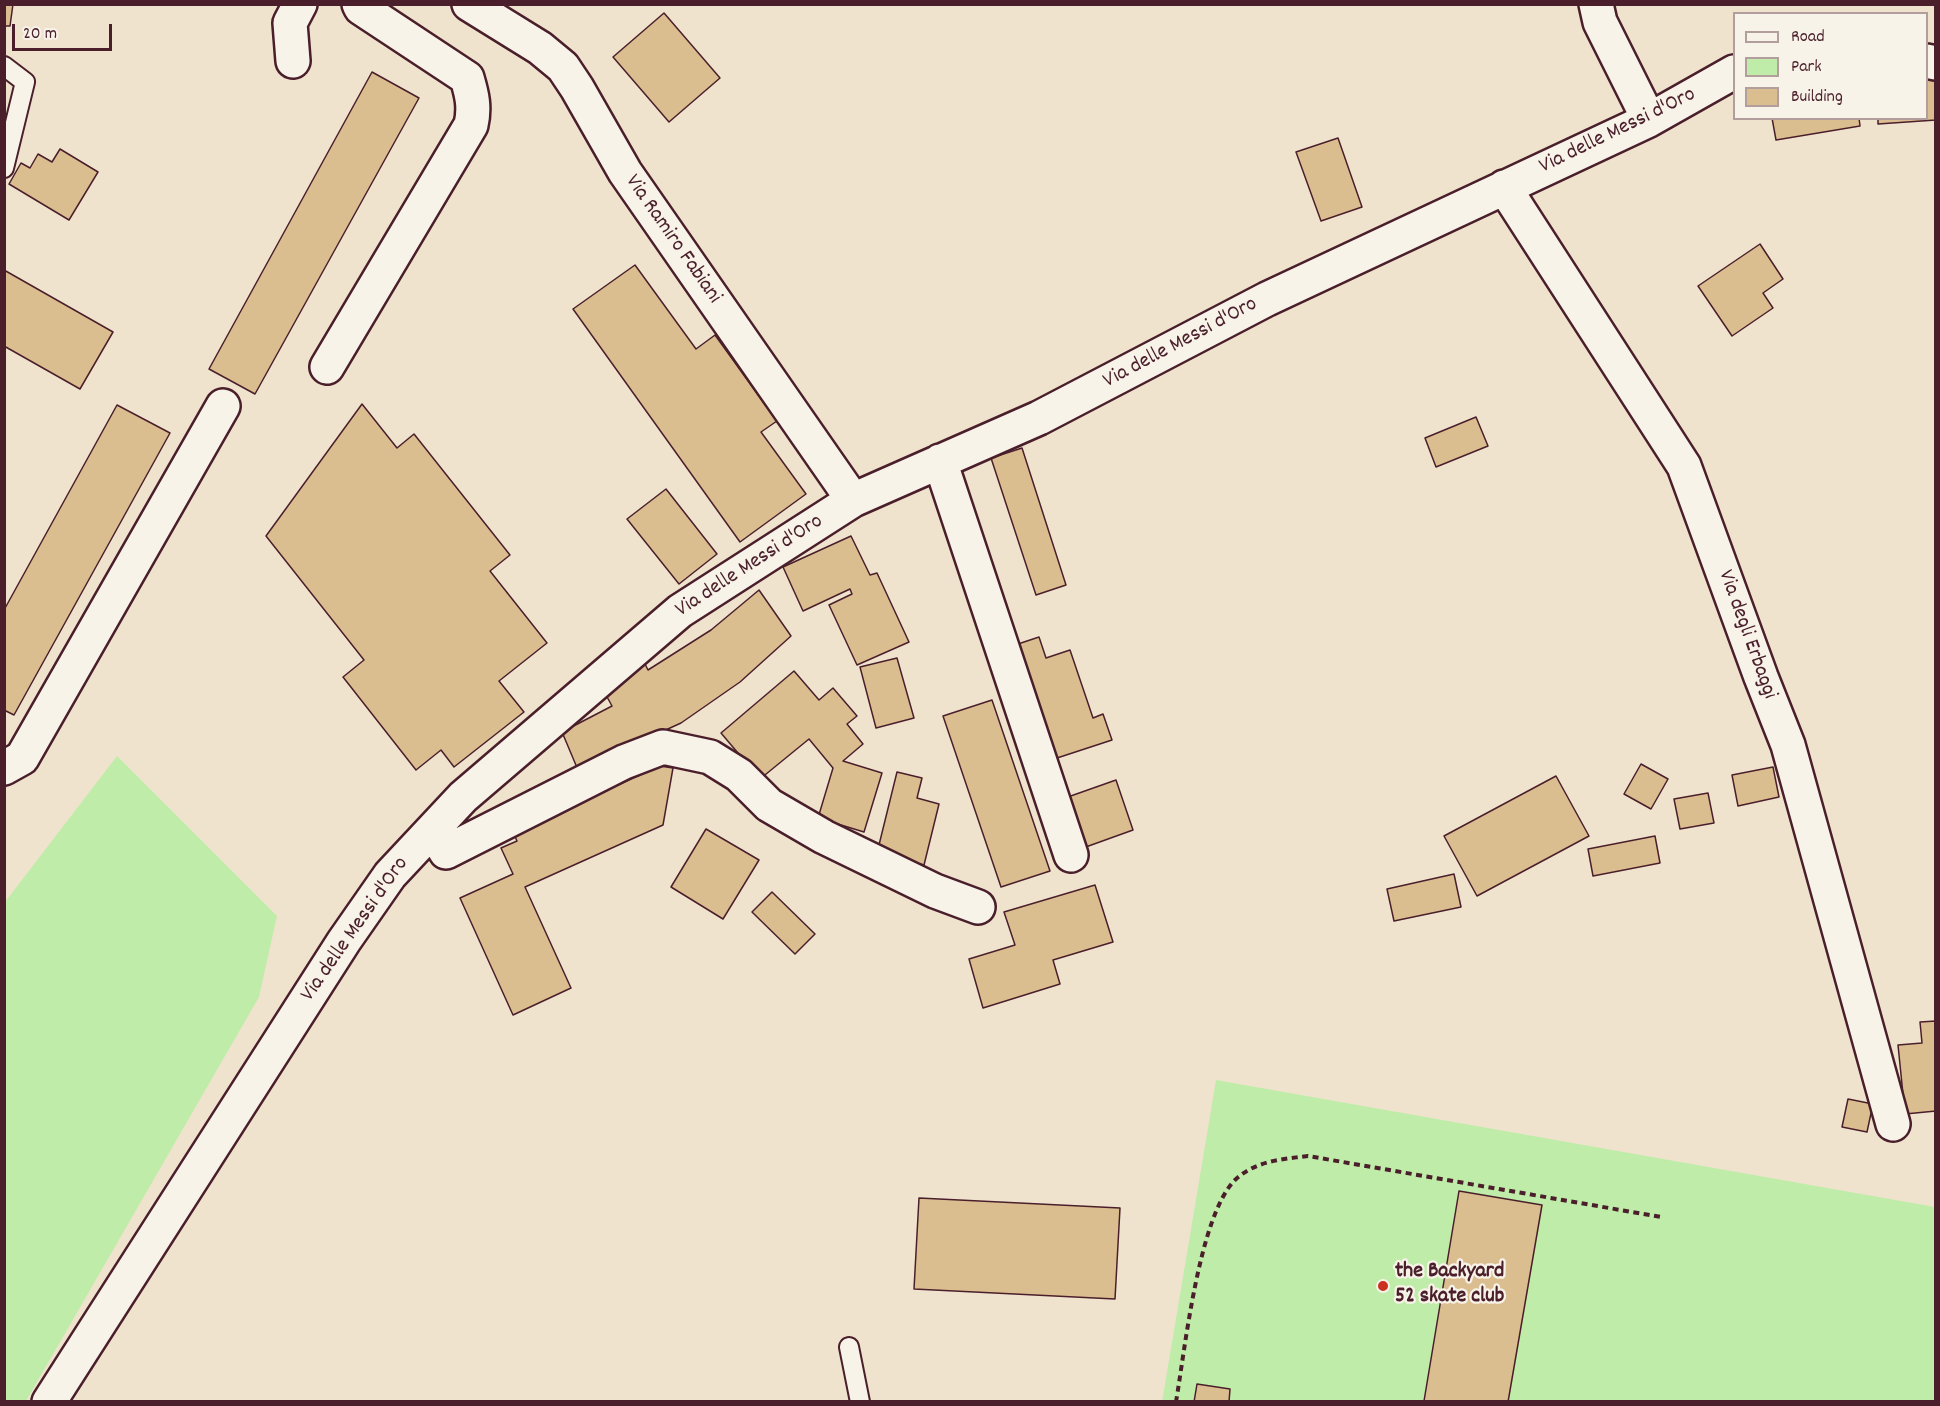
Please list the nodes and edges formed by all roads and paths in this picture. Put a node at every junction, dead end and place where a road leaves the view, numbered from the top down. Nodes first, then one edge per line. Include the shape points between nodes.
1 (300, 4) edge
2 (359, 4) edge
3 (469, 4) edge
4 (1596, 4) edge
5 (293, 61) dead end
6 (4, 66) edge
7 (1733, 73) edge
8 (1649, 120) junction
9 (4, 168) edge
10 (1504, 188) junction
11 (327, 368) dead end
12 (223, 405) dead end
13 (940, 461) junction
14 (853, 500) junction
15 (4, 768) edge
16 (432, 830) junction
17 (1071, 855) dead end
18 (978, 908) dead end
19 (1893, 1124) dead end
20 (1661, 1217) dead end
21 (849, 1347) dead end
22 (49, 1401) edge
23 (860, 1401) edge
24 (1176, 1401) edge

1 - 5 street via 291,22
2 - 11 street via 467,78 474,111 471,125
3 - 14 street, Via Ramiro Fabiani via 540,48 562,67 625,172
4 - 8 street via 1600,22
6 - 9 lane via 25,82
7 - 8 street, Via delle Messi d'Oro
8 - 10 street, Via delle Messi d'Oro
10 - 13 street, Via delle Messi d'Oro via 1267,299 1039,418
10 - 19 street, Via degli Erbaggi via 1684,466 1788,745
12 - 15 street via 22,758
13 - 14 street, Via delle Messi d'Oro
13 - 17 street
14 - 16 street, Via delle Messi d'Oro via 680,611 463,797
16 - 18 street via 446,852 624,762 663,747 710,757 739,776 769,805 824,837
16 - 22 street, Via delle Messi d'Oro via 390,875 344,941
20 - 24 path via 1308,1156 1253,1167 1235,1181 1222,1200 1203,1249
21 - 23 lane

